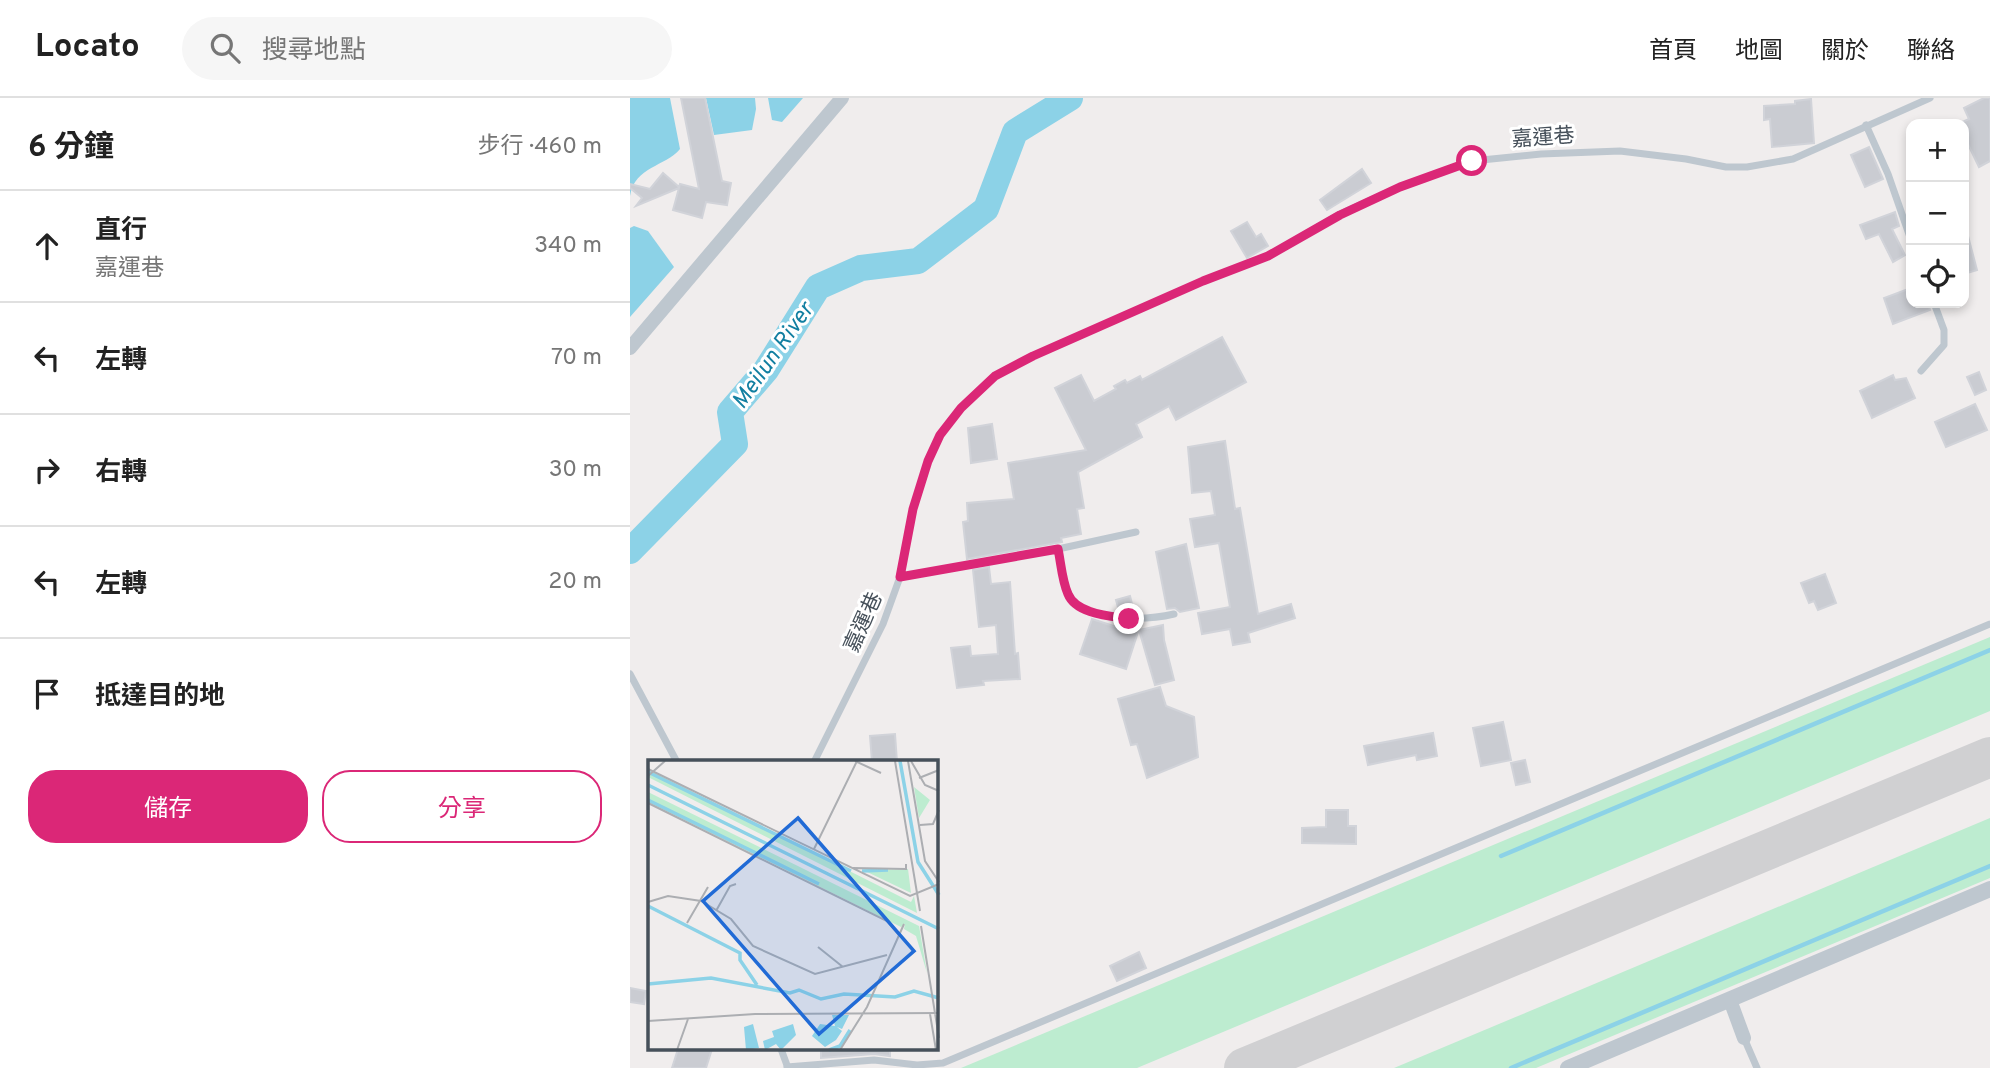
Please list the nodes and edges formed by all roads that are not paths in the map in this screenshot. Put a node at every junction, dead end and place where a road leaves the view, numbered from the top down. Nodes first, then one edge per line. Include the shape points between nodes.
1 (842, 98) edge
2 (1930, 98) edge
3 (1866, 125) junction
4 (1906, 226) edge
5 (1936, 308) edge
6 (630, 348) edge
7 (1921, 371) dead end
8 (1136, 532) dead end
9 (1058, 549) junction
10 (900, 577) junction
11 (1174, 614) dead end
12 (1990, 624) edge
13 (630, 674) edge
14 (676, 760) edge
15 (815, 760) edge
16 (1990, 889) edge
17 (1730, 1000) junction
18 (1744, 1038) joint
19 (782, 1051) edge
20 (788, 1068) edge
21 (1568, 1068) edge
22 (1757, 1068) edge

1 - 6 street
2 - 3 lane, 嘉運巷
3 - 4 lane
3 - 10 lane, 嘉運巷 via 1793,159 1747,167 1620,151 1472,161 1400,187 1268,256 1033,356 995,376 940,435 913,509
5 - 7 lane via 1944,345
8 - 9 lane
9 - 10 lane
9 - 11 lane via 1068,595 1076,604 1098,614 1129,619
10 - 15 lane, 嘉運巷 via 883,624
12 - 20 lane via 943,1063 874,1060
13 - 14 lane
16 - 17 street
17 - 18 street
17 - 21 street
18 - 22 lane
19 - 20 lane

